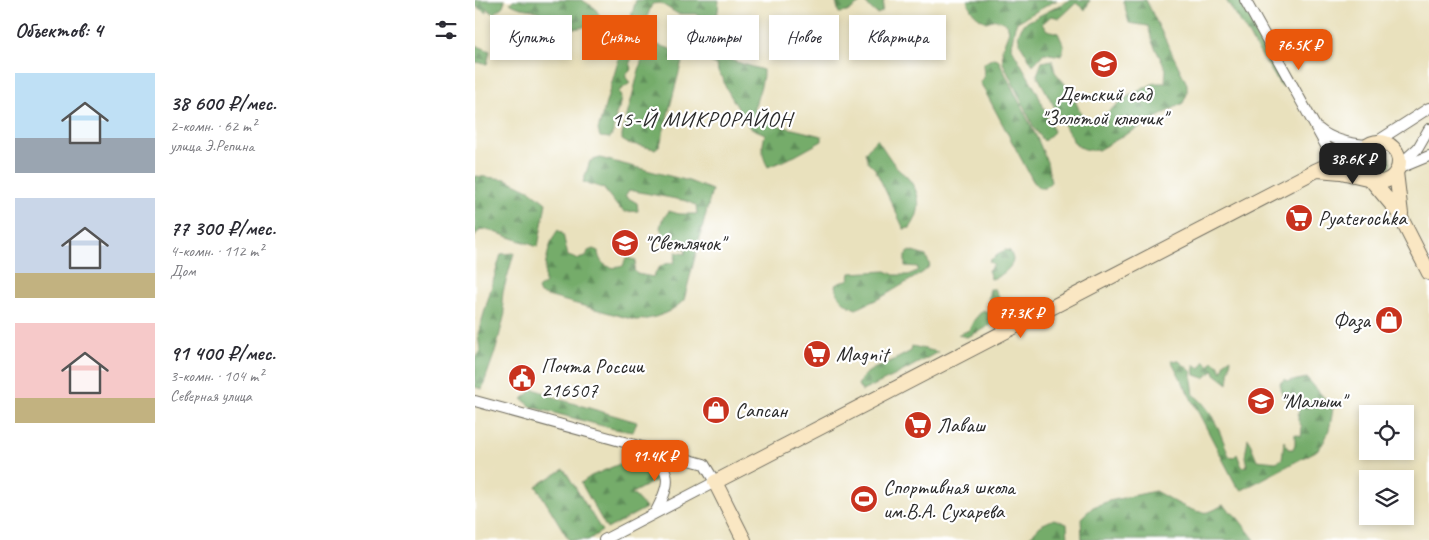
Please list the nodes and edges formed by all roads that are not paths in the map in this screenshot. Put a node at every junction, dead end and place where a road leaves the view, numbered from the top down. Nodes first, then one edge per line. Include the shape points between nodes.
1 (1245, 0) edge
2 (1429, 108) edge
3 (1314, 122) junction
4 (1429, 128) edge
5 (1369, 145) junction
6 (1429, 156) edge
7 (1335, 162) junction
8 (1397, 169) junction
9 (1315, 171) junction
10 (1370, 180) junction
11 (1405, 224) junction
12 (1429, 273) edge
13 (475, 401) edge
14 (651, 450) junction
15 (715, 482) junction
16 (655, 513) junction
17 (604, 540) edge
18 (744, 540) edge

1 - 3 street
2 - 5 street
3 - 5 street via 1332,138
3 - 7 street
4 - 8 street via 1418,148
5 - 7 street
5 - 8 street via 1382,143 1393,149 1398,157
5 - 10 street via 1360,156 1359,166
6 - 8 street
7 - 9 street
8 - 10 street via 1388,180
8 - 11 street via 1399,206
9 - 10 street via 1331,171
9 - 15 street
10 - 11 street via 1391,202
11 - 12 street
13 - 14 street
14 - 15 street via 704,464
14 - 16 street via 668,477
15 - 16 street
15 - 18 street
16 - 17 street

